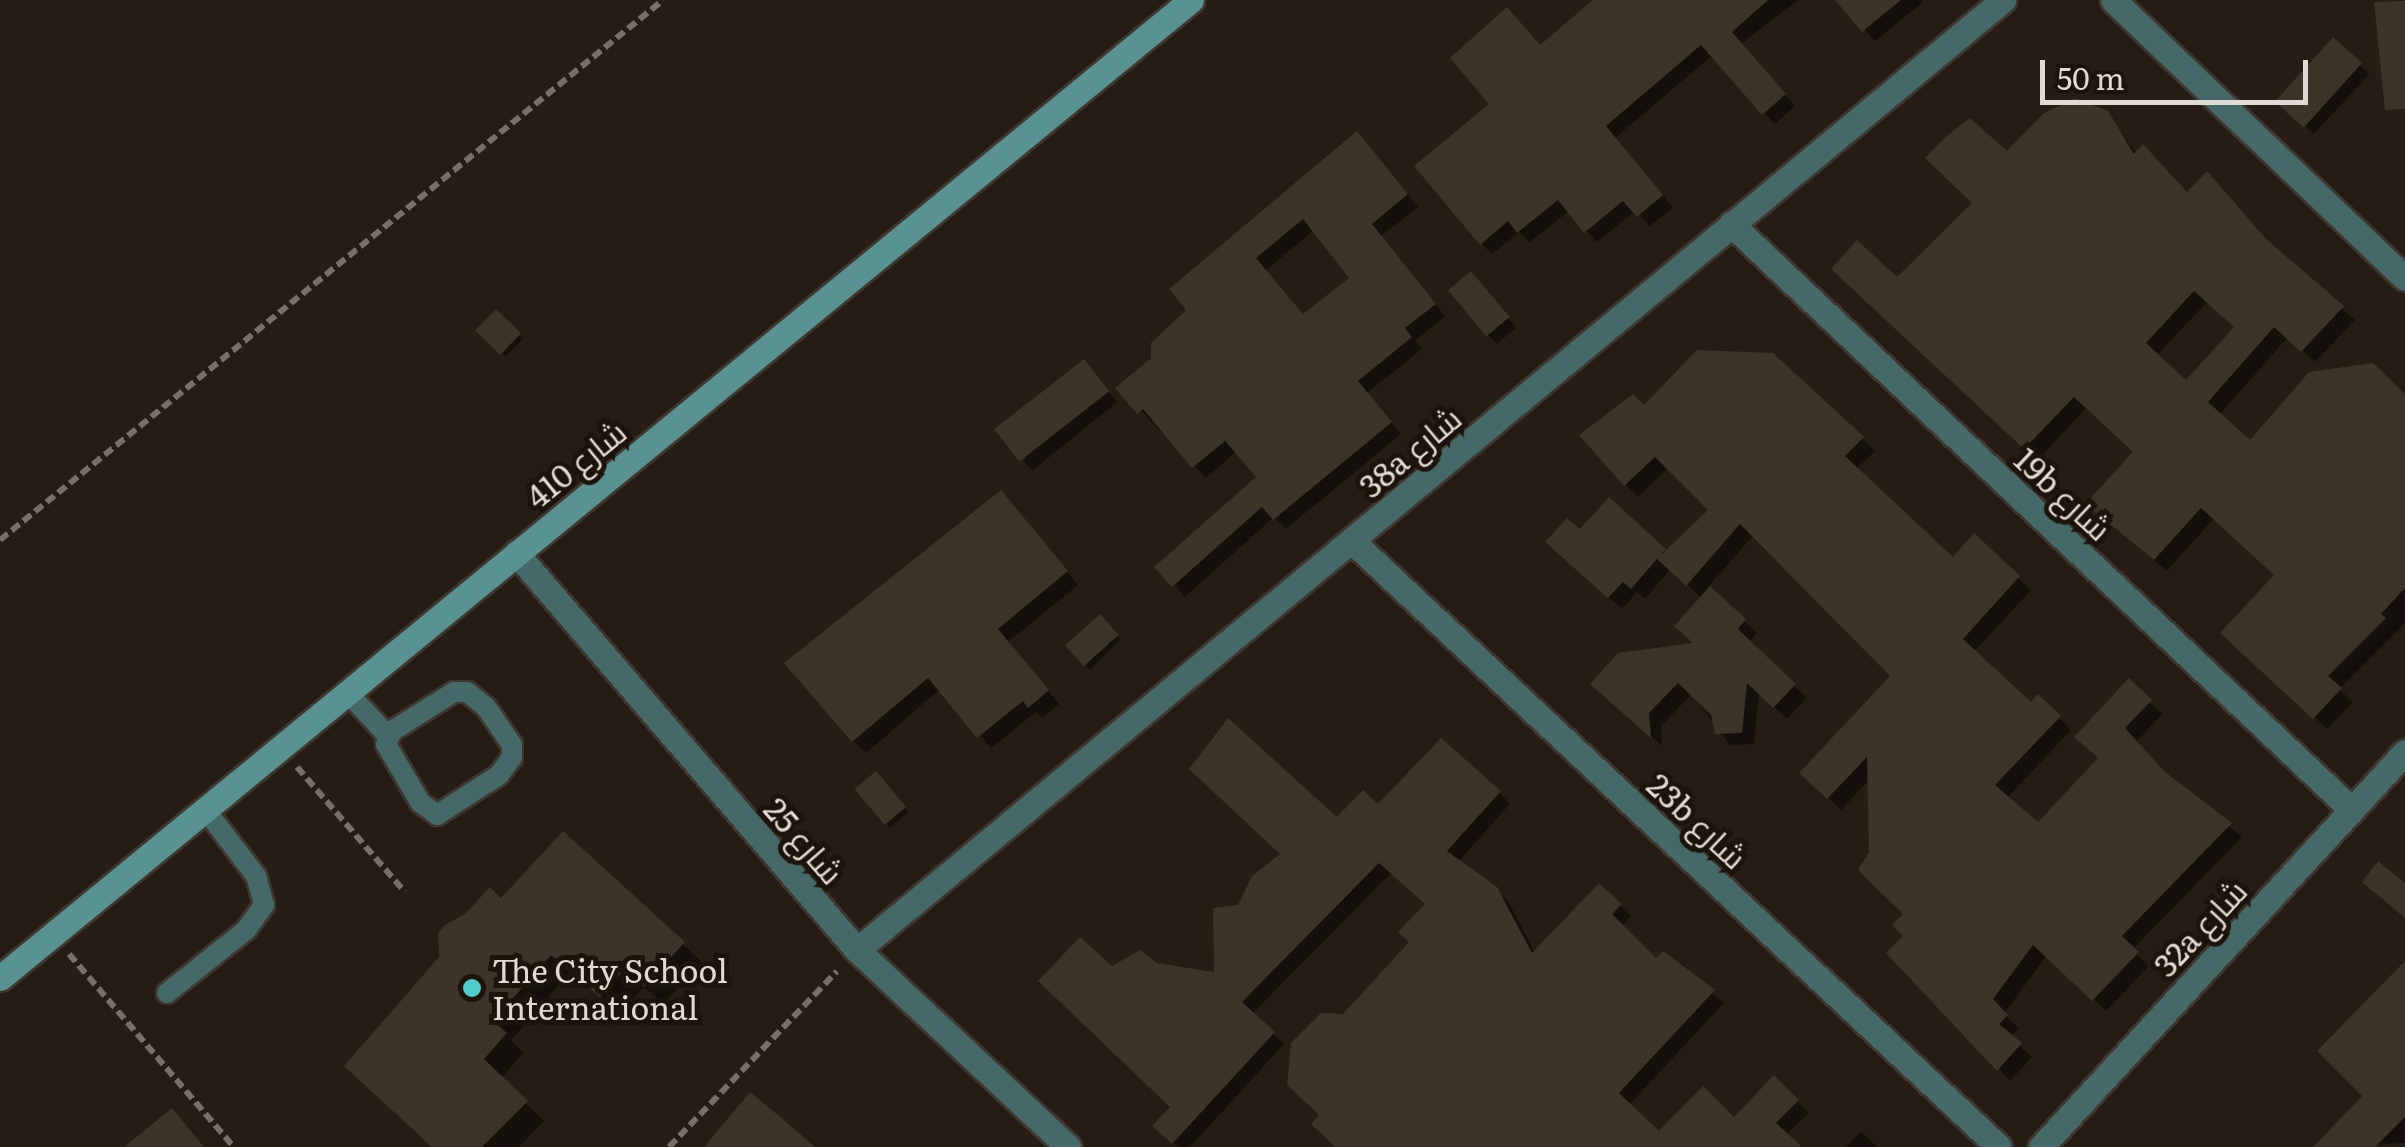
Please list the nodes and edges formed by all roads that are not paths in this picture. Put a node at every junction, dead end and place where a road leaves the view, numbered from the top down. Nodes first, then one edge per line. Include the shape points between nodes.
1 (1191, 0) edge
2 (2002, 0) edge
3 (2113, 0) edge
4 (1731, 224) junction
5 (2405, 278) edge
6 (1352, 541) junction
7 (516, 553) junction
8 (347, 692) junction
9 (388, 736) junction
10 (2405, 752) edge
11 (205, 809) junction
12 (2352, 810) junction
13 (856, 950) junction
14 (0, 978) edge
15 (167, 993) dead end
16 (1068, 1147) edge
17 (2000, 1147) edge
18 (2041, 1147) edge

1 - 7 street, شارع 410
2 - 4 street, 38a شارع
3 - 5 street
4 - 6 street, 38a شارع
4 - 12 street, 19b شارع
6 - 13 street, 38a شارع
6 - 17 street, 23b شارع
7 - 8 street, شارع 410
7 - 13 street, شارع 25
8 - 9 lane
8 - 11 street, شارع 410
9 - 9 lane via 387,752 420,802 437,815 485,786 512,757 507,735 467,692 443,697
10 - 12 street, 32a شارع
11 - 14 street, شارع 410
11 - 15 lane via 256,876 264,906 246,930
12 - 18 street, 32a شارع
13 - 16 street, شارع 25

